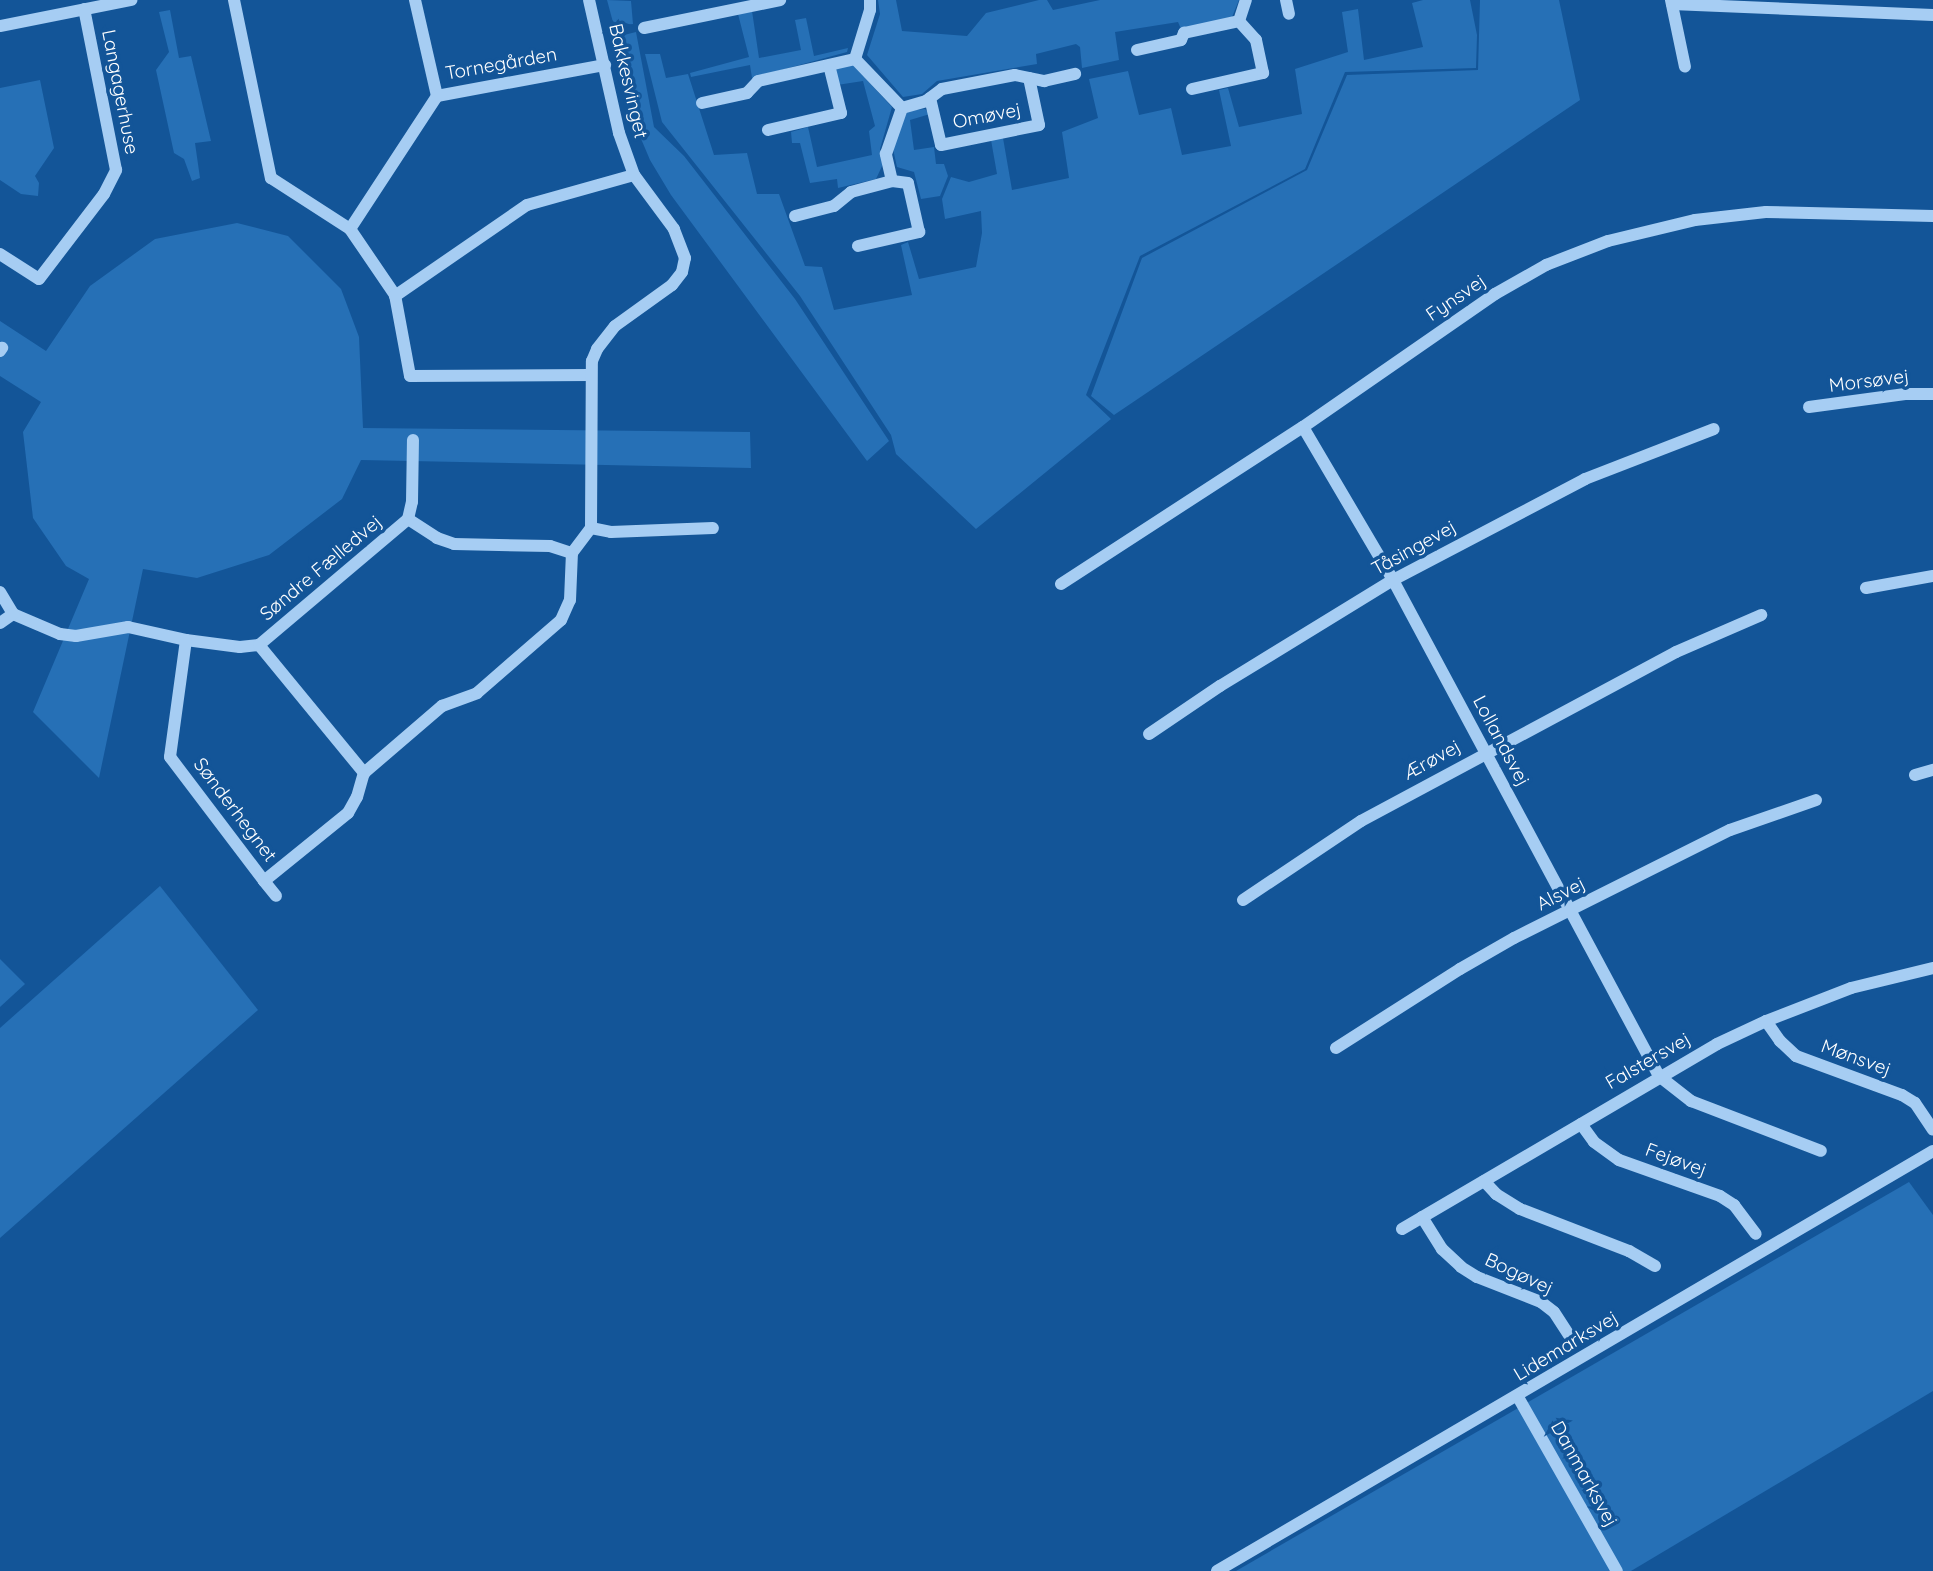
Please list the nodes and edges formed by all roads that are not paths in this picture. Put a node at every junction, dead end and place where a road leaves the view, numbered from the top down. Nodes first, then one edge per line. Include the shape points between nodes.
1 (131, 0) edge
2 (233, 0) edge
3 (415, 0) edge
4 (589, 0) edge
5 (779, 0) edge
6 (870, 0) edge
7 (1245, 0) edge
8 (1286, 0) edge
9 (1672, 2) edge
10 (98, 3) edge
11 (84, 9) junction
12 (1289, 14) dead end
13 (1933, 15) edge
14 (1240, 21) junction
15 (0, 26) edge
16 (644, 29) dead end
17 (1137, 50) dead end
18 (855, 59) junction
19 (606, 65) junction
20 (829, 65) junction
21 (1685, 67) dead end
22 (1075, 74) dead end
23 (1028, 78) junction
24 (1192, 89) dead end
25 (437, 96) junction
26 (930, 98) junction
27 (702, 103) dead end
28 (902, 108) junction
29 (768, 130) dead end
30 (634, 175) junction
31 (892, 181) junction
32 (795, 216) dead end
33 (1933, 216) edge
34 (350, 229) junction
35 (858, 246) dead end
36 (0, 254) edge
37 (395, 296) junction
38 (590, 375) junction
39 (1933, 394) edge
40 (1810, 407) dead end
41 (1303, 428) junction
42 (1714, 429) dead end
43 (413, 440) dead end
44 (408, 519) junction
45 (591, 528) junction
46 (713, 528) dead end
47 (572, 553) junction
48 (1933, 576) edge
49 (1392, 580) junction
50 (1061, 584) dead end
51 (1866, 588) dead end
52 (0, 592) edge
53 (13, 614) junction
54 (1761, 615) dead end
55 (0, 623) edge
56 (186, 640) junction
57 (259, 645) junction
58 (1149, 734) dead end
59 (1486, 752) junction
60 (1933, 769) edge
61 (364, 773) junction
62 (1915, 775) dead end
63 (1816, 800) dead end
64 (264, 881) junction
65 (276, 896) dead end
66 (1243, 900) dead end
67 (1568, 912) junction
68 (1933, 968) edge
69 (1766, 1021) junction
70 (1336, 1048) dead end
71 (1658, 1076) junction
72 (1581, 1124) junction
73 (1933, 1130) edge
74 (1821, 1151) dead end
75 (1933, 1151) edge
76 (1484, 1181) junction
77 (1422, 1217) junction
78 (1402, 1229) dead end
79 (1756, 1234) dead end
80 (1655, 1266) dead end
81 (1571, 1338) dead end
82 (1518, 1397) junction
83 (1217, 1571) edge
84 (1617, 1571) edge

1 - 10 street
2 - 34 street via 271,178
3 - 25 street
4 - 19 street, Bakkesvinget
5 - 16 street
6 - 18 street
7 - 14 street
8 - 12 street
9 - 13 street
9 - 21 street
10 - 11 street
11 - 15 street
11 - 36 street, Langagerhuse via 116,170 104,194 39,279
14 - 17 street via 1184,33 1181,40
14 - 24 street via 1256,40 1264,73
18 - 20 street
18 - 28 street
19 - 25 street, Tornegården
19 - 30 street, Bakkesvinget via 619,133
20 - 27 street via 758,81 747,93
20 - 29 street via 841,113
22 - 23 street, Omøvej via 1044,81
23 - 26 street, Omøvej via 1015,75 942,89
23 - 26 street, Omøvej via 1039,125 941,145
25 - 34 street, Tornegården
26 - 28 street, Omøvej
28 - 31 street via 886,154
30 - 37 street via 527,205
30 - 38 street, Bakkesvinget via 674,229 685,258 682,272 672,285 606,336
31 - 32 street via 851,192 834,206
31 - 35 street via 908,183 919,232
33 - 41 street, Fynsvej via 1766,212 1695,220 1608,241 1546,265 1495,294
34 - 37 street
37 - 38 street via 410,376
38 - 45 street, Bakkesvinget
39 - 40 street, Morsøvej
41 - 49 street, Lollandsvej
41 - 50 street, Fynsvej
42 - 49 street, Tåsingevej via 1585,479
43 - 44 street, Søndre Fælledvej
44 - 47 street, Søndre Fælledvej via 454,544 550,546
44 - 57 street, Søndre Fælledvej
45 - 46 street via 611,532
45 - 47 street
47 - 61 street, Sønderhegnet via 570,600 561,620 477,693 442,706
48 - 51 street
49 - 58 street, Tåsingevej
49 - 59 street, Lollandsvej
52 - 53 street
53 - 55 street
53 - 56 street, Søndre Fælledvej via 60,634 76,636 128,627
54 - 59 street, Ærøvej via 1676,652
56 - 57 street, Søndre Fælledvej
56 - 64 street, Sønderhegnet via 170,757
57 - 61 street
59 - 66 street, Ærøvej via 1361,821
59 - 67 street, Lollandsvej
60 - 62 street
61 - 64 street, Sønderhegnet via 348,813
63 - 67 street, Alsvej via 1730,830
64 - 65 street, Sønderhegnet
67 - 70 street, Alsvej via 1460,969
67 - 71 street, Lollandsvej
68 - 69 street, Falstersvej via 1851,988
69 - 71 street, Falstersvej
69 - 73 street, Mønsvej via 1796,1056 1902,1095 1915,1103
71 - 72 street, Falstersvej
71 - 74 street via 1690,1101
72 - 76 street, Falstersvej
72 - 79 street, Fejøvej via 1594,1142 1619,1160 1720,1196 1734,1205
75 - 82 street, Lidemarksvej
76 - 77 street, Falstersvej
76 - 80 street via 1520,1209 1629,1251
77 - 78 street, Falstersvej
77 - 81 street, Bogøvej via 1442,1249 1461,1267 1541,1302 1554,1312
82 - 83 street, Lidemarksvej
82 - 84 street, Danmarksvej

